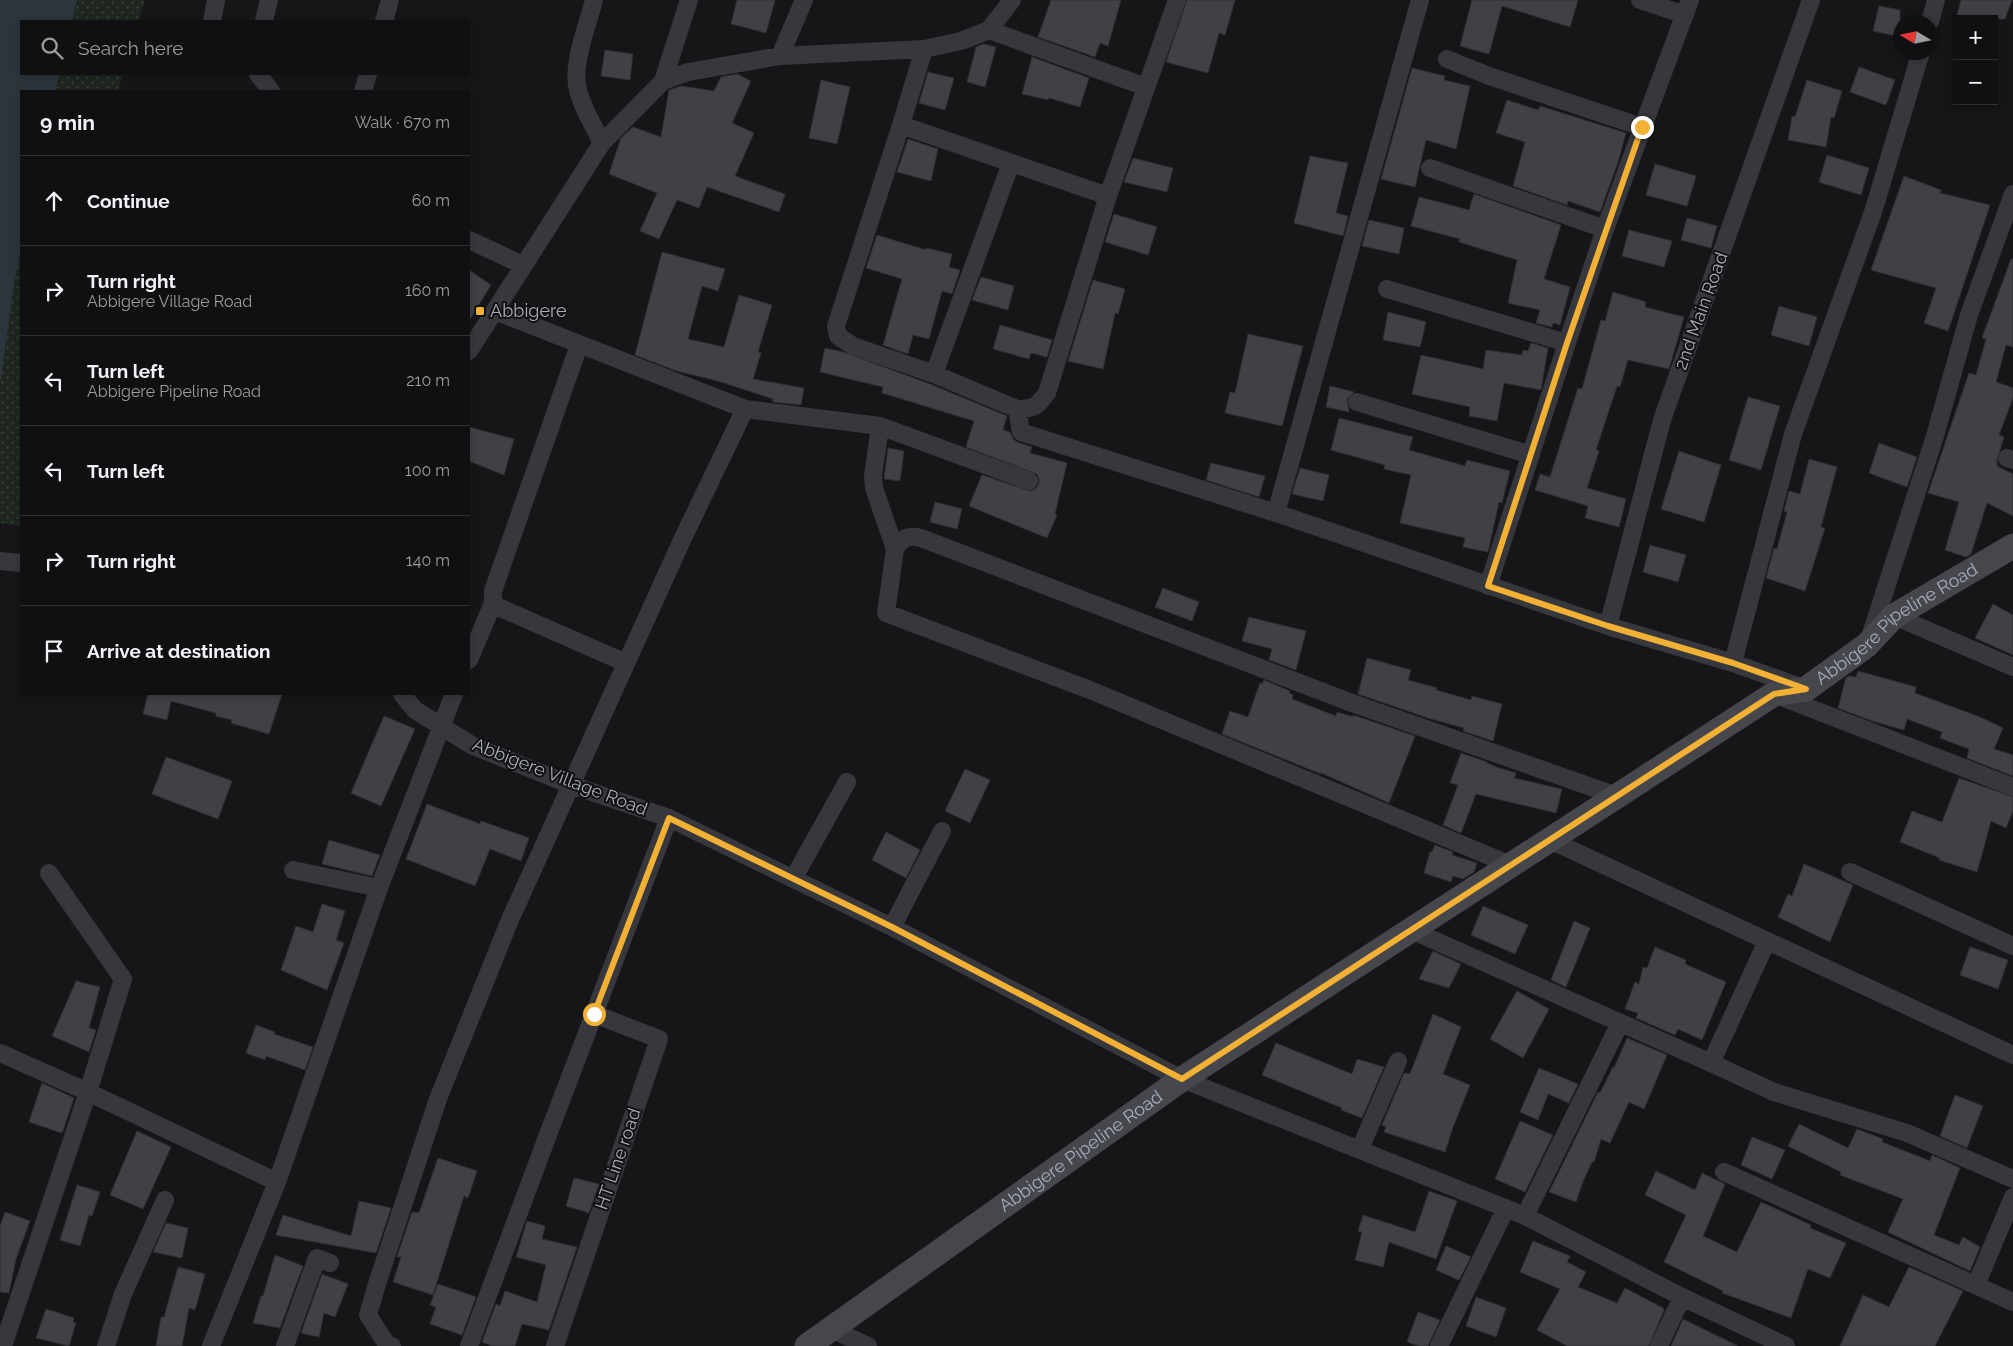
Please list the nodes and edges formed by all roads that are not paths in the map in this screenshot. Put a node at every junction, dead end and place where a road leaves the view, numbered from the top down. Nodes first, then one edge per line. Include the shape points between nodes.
1 (216, 0) edge
2 (269, 0) edge
3 (390, 0) edge
4 (594, 0) edge
5 (689, 0) edge
6 (804, 0) edge
7 (1012, 0) edge
8 (1177, 0) edge
9 (1420, 0) edge
10 (1640, 0) edge
11 (1811, 0) edge
12 (1936, 0) edge
13 (1688, 8) edge
14 (1932, 15) edge
15 (212, 20) edge
16 (264, 20) edge
17 (384, 20) edge
18 (989, 30) junction
19 (924, 49) junction
20 (780, 56) junction
21 (1447, 59) dead end
22 (1919, 60) edge
23 (259, 75) edge
24 (368, 75) edge
25 (663, 81) junction
26 (1146, 87) junction
27 (270, 90) edge
28 (363, 90) edge
29 (901, 125) junction
30 (1642, 127) junction
31 (602, 143) junction
32 (1010, 163) junction
33 (1430, 168) dead end
34 (2013, 194) edge
35 (1108, 196) junction
36 (1606, 230) junction
37 (470, 240) edge
38 (523, 265) junction
39 (1387, 289) dead end
40 (495, 311) junction
41 (1567, 343) junction
42 (579, 345) junction
43 (470, 349) edge
44 (934, 374) junction
45 (1357, 402) dead end
46 (745, 409) junction
47 (1017, 409) junction
48 (880, 426) junction
49 (1531, 455) junction
50 (1029, 481) dead end
51 (1276, 513) junction
52 (2013, 546) edge
53 (895, 549) junction
54 (0, 561) edge
55 (20, 563) edge
56 (1488, 586) junction
57 (493, 603) junction
58 (1894, 616) junction
59 (1608, 626) junction
60 (1867, 645) junction
61 (470, 658) edge
62 (626, 663) junction
63 (1733, 663) junction
64 (2013, 668) edge
65 (1806, 689) junction
66 (1774, 694) junction
67 (403, 695) edge
68 (454, 695) edge
69 (441, 726) junction
70 (847, 782) dead end
71 (571, 785) junction
72 (2013, 788) edge
73 (1617, 796) junction
74 (669, 818) junction
75 (942, 831) dead end
76 (1550, 840) junction
77 (1511, 865) junction
78 (293, 870) dead end
79 (1850, 872) dead end
80 (49, 873) dead end
81 (792, 880) junction
82 (379, 888) junction
83 (892, 927) junction
84 (1411, 930) junction
85 (1767, 941) junction
86 (2013, 946) edge
87 (594, 1014) junction
88 (1620, 1024) junction
89 (0, 1054) edge
90 (2013, 1055) edge
91 (1398, 1062) dead end
92 (1711, 1063) junction
93 (1182, 1079) junction
94 (88, 1092) junction
95 (1360, 1149) junction
96 (1724, 1172) dead end
97 (2013, 1179) edge
98 (277, 1182) junction
99 (2013, 1197) edge
100 (165, 1200) dead end
101 (1506, 1208) junction
102 (1526, 1216) junction
103 (330, 1263) dead end
104 (1976, 1285) junction
105 (1682, 1297) junction
106 (2013, 1302) edge
107 (831, 1329) junction
108 (3, 1346) edge
109 (106, 1346) edge
110 (211, 1346) edge
111 (285, 1346) edge
112 (392, 1346) edge
113 (469, 1346) edge
114 (555, 1346) edge
115 (807, 1346) edge
116 (868, 1346) edge
117 (1439, 1346) edge
118 (1659, 1346) edge
119 (1786, 1346) edge

1 - 15 street
2 - 16 street
3 - 17 street
4 - 31 street via 576,78 578,91
5 - 25 street
6 - 20 street
7 - 18 street
8 - 26 street
9 - 51 street
10 - 13 street
11 - 59 street, 2nd Main Road via 1662,420
12 - 14 street
13 - 30 street
18 - 19 street via 961,42
18 - 26 street
19 - 20 street
19 - 29 street
20 - 25 street via 688,72
21 - 30 street
22 - 63 street via 1873,212 1793,434
23 - 27 street
24 - 28 street
25 - 31 street
26 - 35 street
29 - 32 street
29 - 44 street via 836,326 838,336 853,346
30 - 36 street
31 - 38 street
32 - 35 street
32 - 44 street
33 - 36 street
34 - 60 street via 1969,315 1935,436
35 - 47 street via 1047,392 1037,406
36 - 41 street
37 - 38 street
38 - 40 street
39 - 41 street
40 - 42 street
40 - 43 street
41 - 49 street
42 - 46 street
42 - 57 street via 493,591
44 - 47 street
45 - 49 street
46 - 48 street
46 - 62 street
47 - 51 street via 1021,432
48 - 50 street
48 - 53 street via 874,488
49 - 56 street
51 - 56 street
52 - 58 street, Abbigere Pipeline Road
53 - 73 street via 901,540 909,536 921,538 1352,704
53 - 77 street via 886,613 1090,690
54 - 55 street
56 - 59 street
57 - 61 street
57 - 62 street
58 - 60 street, Abbigere Pipeline Road
58 - 64 street
59 - 63 street
60 - 65 street, Abbigere Pipeline Road
62 - 71 street
63 - 65 street
65 - 66 street, Abbigere Pipeline Road
66 - 72 street
66 - 73 street, Abbigere Pipeline Road
67 - 69 street, Abbigere Village Road via 415,710
68 - 69 street
69 - 71 street, Abbigere Village Road via 473,746
69 - 82 street
70 - 81 street
71 - 74 street, Abbigere Village Road
71 - 112 street via 509,922 438,1099 377,1284 368,1315 386,1343
73 - 76 street, Abbigere Pipeline Road
74 - 81 street, Abbigere Village Road
74 - 87 street
75 - 83 street
76 - 77 street, Abbigere Pipeline Road
76 - 85 street
77 - 84 street, Abbigere Pipeline Road
78 - 82 street
79 - 86 street
80 - 94 street via 123,979
81 - 83 street, Abbigere Village Road
82 - 98 street
83 - 93 street, Abbigere Village Road
84 - 88 street
84 - 93 street, Abbigere Pipeline Road
85 - 90 street
85 - 92 street
87 - 113 street
87 - 114 street, HT Line road via 659,1039
88 - 92 street
88 - 102 street
89 - 94 street
91 - 95 street
92 - 97 street via 1774,1092 1907,1133
93 - 95 street, Abbigere Village Road
93 - 107 street, Abbigere Pipeline Road
94 - 98 street
94 - 108 street
95 - 101 street, Abbigere Village Road
96 - 104 street
98 - 110 street
99 - 104 street
100 - 109 street via 123,1294
101 - 102 street, Abbigere Village Road
101 - 117 street
102 - 105 street, Abbigere Village Road
103 - 111 street via 317,1258
104 - 106 street
105 - 118 street
105 - 119 street, Abbigere Village Road
107 - 115 street, Abbigere Pipeline Road
107 - 116 street

